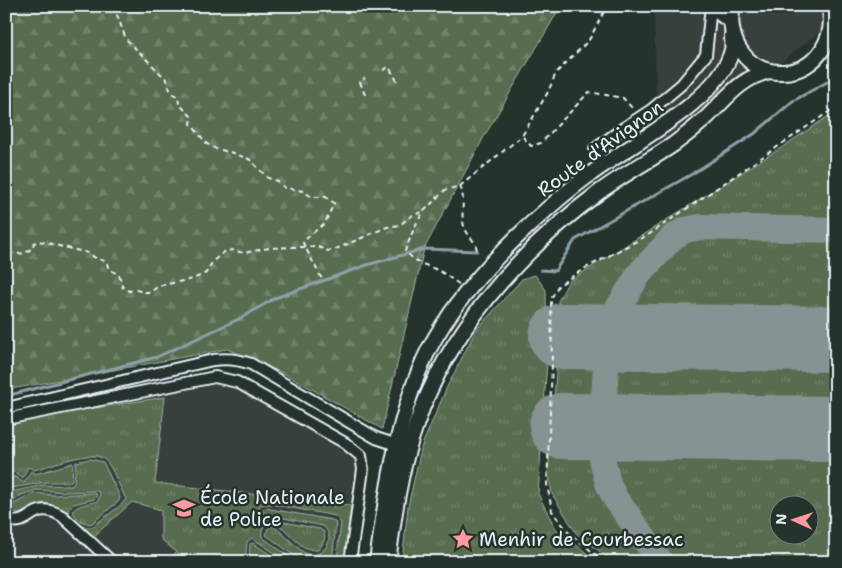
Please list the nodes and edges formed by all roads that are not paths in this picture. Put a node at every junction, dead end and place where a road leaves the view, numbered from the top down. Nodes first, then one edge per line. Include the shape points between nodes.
1 (713, 6) edge
2 (733, 6) edge
3 (829, 6) edge
4 (834, 21) edge
5 (732, 30) junction
6 (768, 71) junction
7 (604, 165) junction
8 (6, 408) edge
9 (6, 419) edge
10 (397, 445) junction
11 (6, 518) edge
12 (112, 562) edge
13 (350, 562) edge
14 (377, 562) edge
15 (388, 562) edge

1 - 5 street
1 - 7 street via 706,55 682,84 595,150
2 - 5 main road, Route d'Avignon
3 - 4 main road
4 - 6 main road via 821,53 810,63 797,70
5 - 6 main road via 737,48 756,66
5 - 7 main road, Route d'Avignon via 730,58 704,92 671,121
6 - 15 main road, Route d'Avignon via 735,87 688,133 585,203 534,248 483,304 446,356 416,424 399,491
7 - 10 main road, Route d'Avignon via 516,238 455,307 429,350
8 - 10 street via 226,358 251,364 376,438
9 - 13 street via 215,377 238,382 345,443 361,456 363,469
10 - 14 main road, Route d'Avignon
11 - 12 street via 19,522 42,510 53,511

